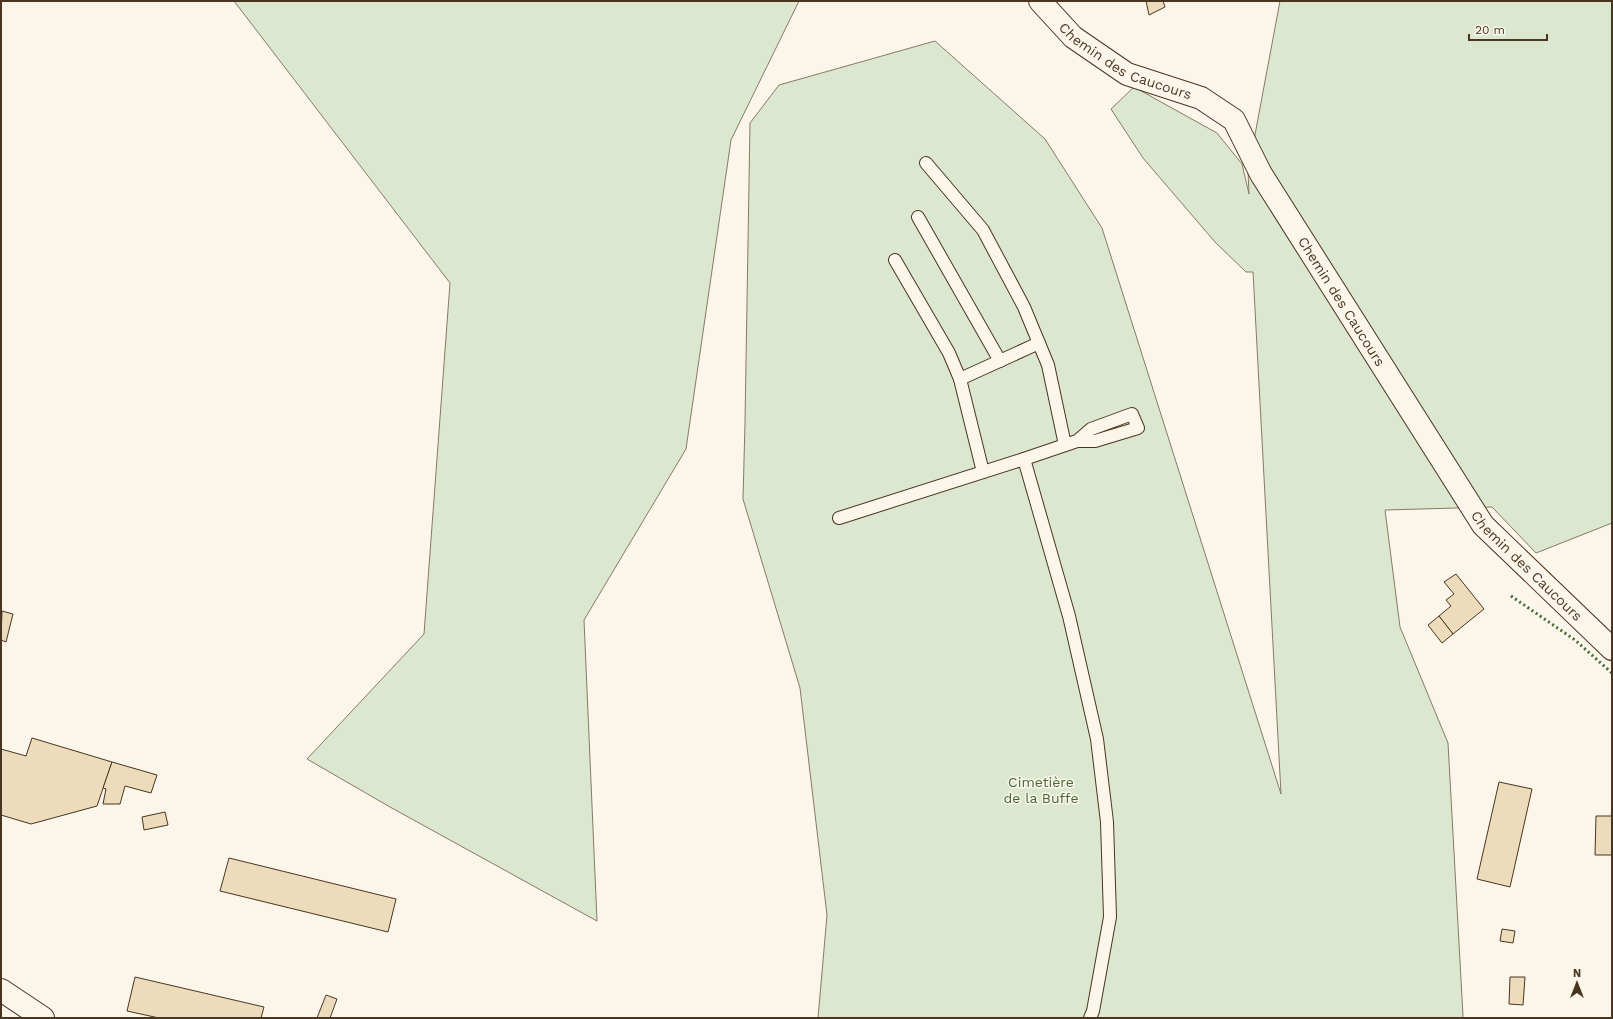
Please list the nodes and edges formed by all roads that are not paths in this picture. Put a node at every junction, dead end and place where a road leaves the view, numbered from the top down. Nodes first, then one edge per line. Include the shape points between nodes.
1 (1040, 1) edge
2 (926, 164) dead end
3 (918, 217) dead end
4 (895, 260) dead end
5 (1039, 343) junction
6 (1000, 361) junction
7 (960, 379) junction
8 (1024, 459) junction
9 (983, 472) junction
10 (839, 518) dead end
11 (1612, 649) edge
12 (1, 990) edge
13 (40, 1017) edge
14 (1090, 1018) edge

1 - 11 street, Chemin des Caucours via 1073,37 1127,74 1201,98 1234,120 1261,174 1483,525
2 - 5 lane via 983,230 1024,307
3 - 6 lane
4 - 7 lane
5 - 6 lane
5 - 8 lane via 1071,443
6 - 7 lane
7 - 9 lane
8 - 9 lane
8 - 14 lane via 1069,616 1097,739 1107,822 1110,917
9 - 10 lane
12 - 13 street

